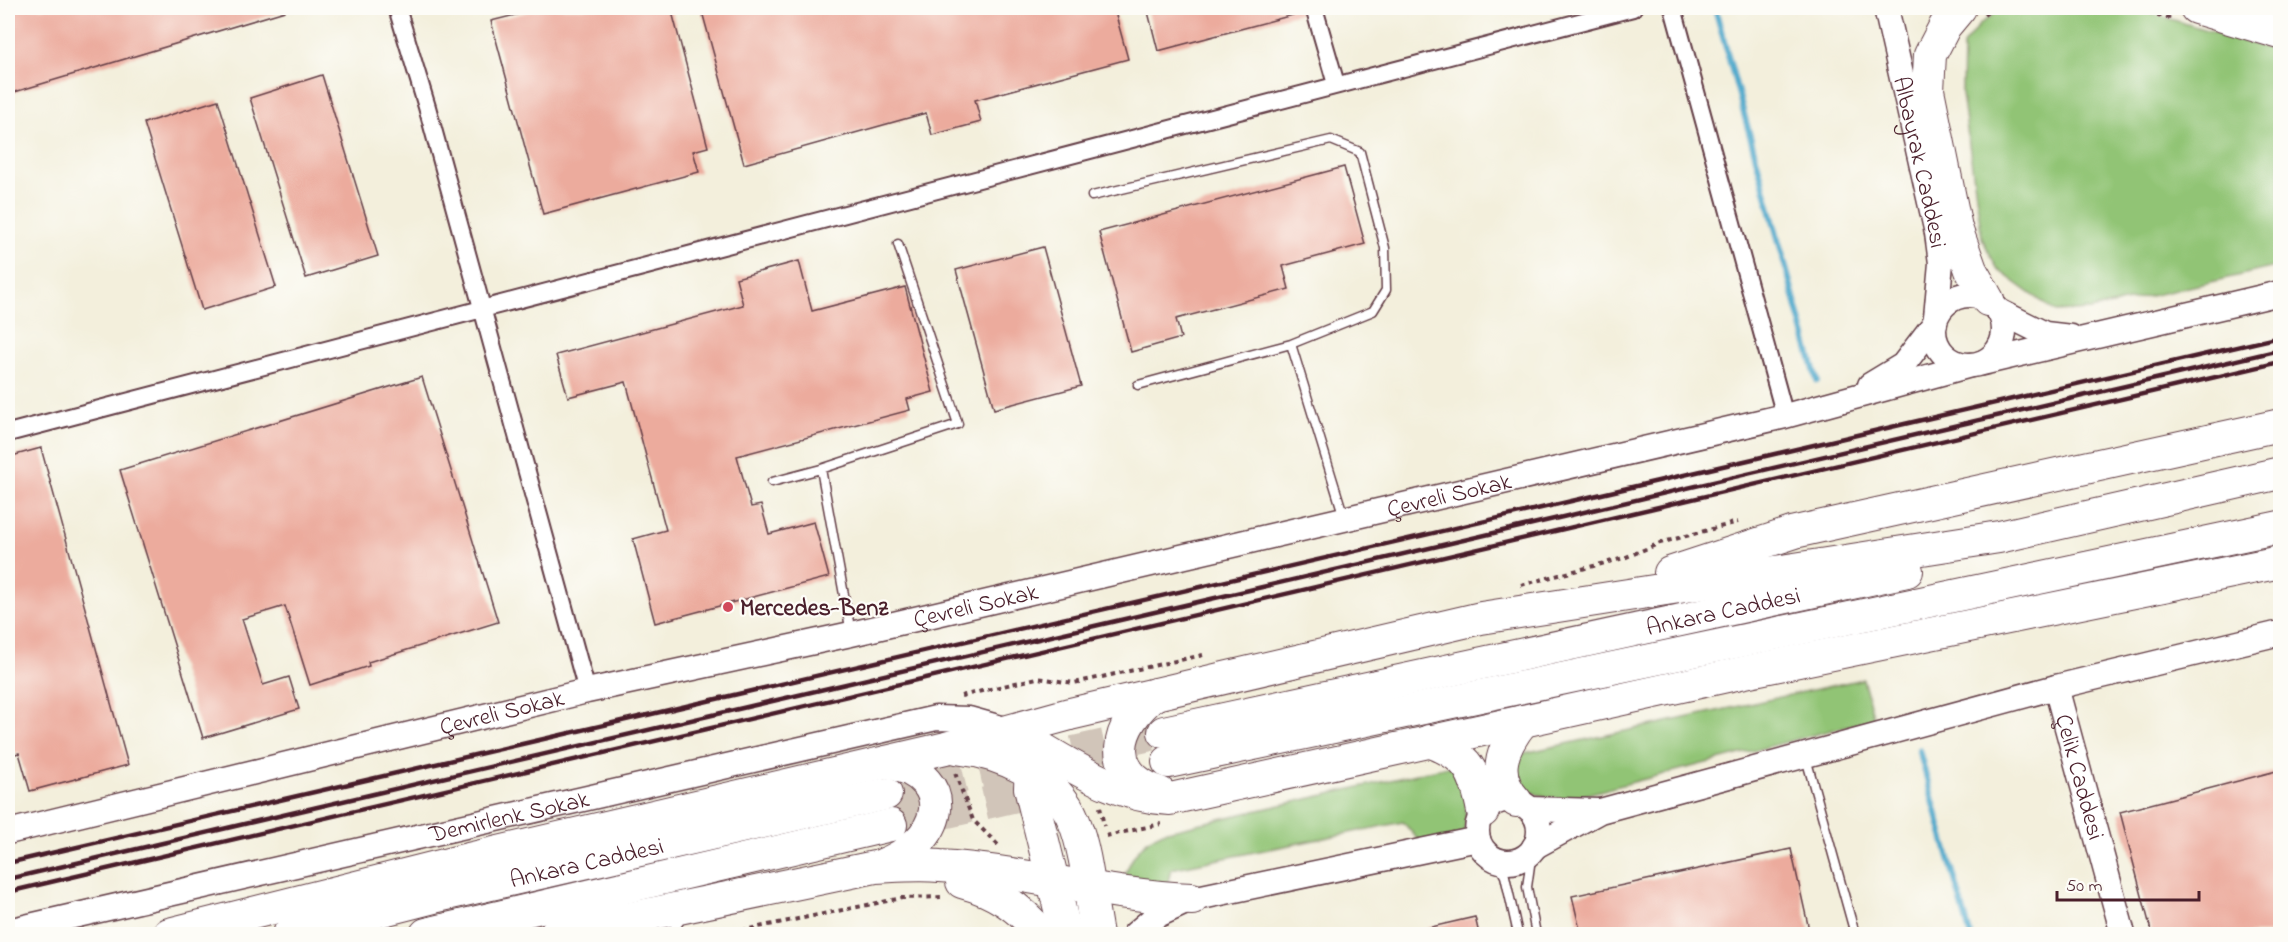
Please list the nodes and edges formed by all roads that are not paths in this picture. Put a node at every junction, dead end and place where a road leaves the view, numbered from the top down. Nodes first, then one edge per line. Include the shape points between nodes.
1 (397, 8) edge
2 (1314, 8) edge
3 (1633, 8) edge
4 (1673, 8) edge
5 (1886, 8) edge
6 (2196, 8) edge
7 (1969, 13) edge
8 (2280, 33) edge
9 (1336, 84) junction
10 (1092, 196) dead end
11 (898, 244) dead end
12 (2280, 293) edge
13 (1994, 305) junction
14 (482, 306) junction
15 (1936, 320) junction
16 (2088, 339) junction
17 (1291, 344) junction
18 (1976, 364) junction
19 (1138, 385) dead end
20 (1839, 402) junction
21 (1785, 416) junction
22 (2280, 425) edge
23 (8, 433) edge
24 (821, 469) junction
25 (2280, 473) edge
26 (772, 482) dead end
27 (2280, 490) edge
28 (1344, 517) junction
29 (2280, 527) edge
30 (2280, 562) edge
31 (2010, 586) junction
32 (1578, 603) junction
33 (2280, 633) edge
34 (851, 634) junction
35 (1750, 672) junction
36 (2056, 687) junction
37 (587, 691) junction
38 (1155, 694) junction
39 (1523, 721) junction
40 (1429, 741) junction
41 (948, 748) junction
42 (1026, 750) junction
43 (1805, 754) junction
44 (887, 762) junction
45 (886, 794) tunnel mouth
46 (1188, 795) junction
47 (1523, 805) junction
48 (1600, 811) junction
49 (891, 825) tunnel mouth
50 (1481, 825) junction
51 (8, 832) edge
52 (1533, 849) junction
53 (1496, 860) junction
54 (875, 867) junction
55 (805, 882) junction
56 (1054, 882) junction
57 (1088, 887) junction
58 (1192, 899) junction
59 (692, 905) junction
60 (8, 931) edge
61 (567, 933) edge
62 (168, 934) edge
63 (289, 934) edge
64 (426, 934) edge
65 (671, 934) edge
66 (1042, 934) edge
67 (1066, 934) edge
68 (1097, 934) edge
69 (1135, 934) edge
70 (1518, 934) edge
71 (1536, 934) edge
72 (1855, 934) edge
73 (2123, 934) edge

1 - 14 street
2 - 9 street
3 - 9 street
4 - 21 street
5 - 15 street, Albayrak Caddesi via 1940,248
6 - 8 highway
7 - 13 highway via 1945,26 1930,55 1928,90 1956,228 1971,270
9 - 14 street
10 - 17 lane via 1331,140 1360,153 1385,248 1386,290 1373,311
11 - 24 lane via 958,424
12 - 16 street, Çevreli Sokak
13 - 15 street via 1972,295 1955,297 1942,307
13 - 16 street via 2045,334
13 - 18 street via 2004,326 2003,340 1996,354
14 - 23 street
14 - 37 street
15 - 18 street via 1934,334 1941,350 1954,361
15 - 20 street via 1903,364
16 - 18 street, Çevreli Sokak
17 - 19 lane
17 - 28 lane
18 - 20 street, Çevreli Sokak
20 - 21 street, Çevreli Sokak
21 - 28 street, Çevreli Sokak
22 - 32 highway via 1795,532
24 - 26 lane
24 - 34 lane
25 - 32 highway via 1999,537
27 - 31 highway, Ankara Caddesi via 1166,747
28 - 34 street, Çevreli Sokak
29 - 31 highway, Ankara Caddesi
30 - 35 highway
31 - 35 highway
32 - 38 highway via 1481,618
33 - 36 street
34 - 37 street, Çevreli Sokak
35 - 39 highway
36 - 43 street
36 - 73 street, Çelik Caddesi
37 - 51 street, Çevreli Sokak
38 - 42 highway via 1070,714
38 - 46 highway via 1127,721 1122,757 1128,773 1141,785 1159,793
39 - 40 highway
39 - 47 highway via 1508,742 1501,761 1503,784
40 - 46 highway
40 - 50 highway via 1463,758 1477,784
41 - 42 highway
41 - 42 highway via 997,757
41 - 44 highway
42 - 46 highway via 1138,797 1170,799
42 - 56 highway via 1031,795
42 - 57 highway via 1071,814
42 - 60 street, Demirlenk Sokak via 969,718 936,718
43 - 48 street
43 - 72 lane
44 - 54 highway via 902,765 926,781 936,805 935,816 930,830 912,850
44 - 62 highway via 464,860
45 - 63 highway, Ankara Caddesi
47 - 48 street
47 - 50 street via 1498,801
47 - 52 street via 1538,824
48 - 52 street
49 - 64 highway, Ankara Caddesi
50 - 53 street via 1485,851
50 - 58 street
52 - 53 street via 1515,861
52 - 71 lane via 1526,879
53 - 70 lane via 1505,876
54 - 55 highway
54 - 56 highway via 942,866
55 - 59 highway
55 - 66 highway via 934,878 960,881 1001,896
56 - 57 highway
56 - 67 highway
57 - 58 highway
57 - 68 highway
58 - 69 street via 1156,916
59 - 61 highway
59 - 65 lane

